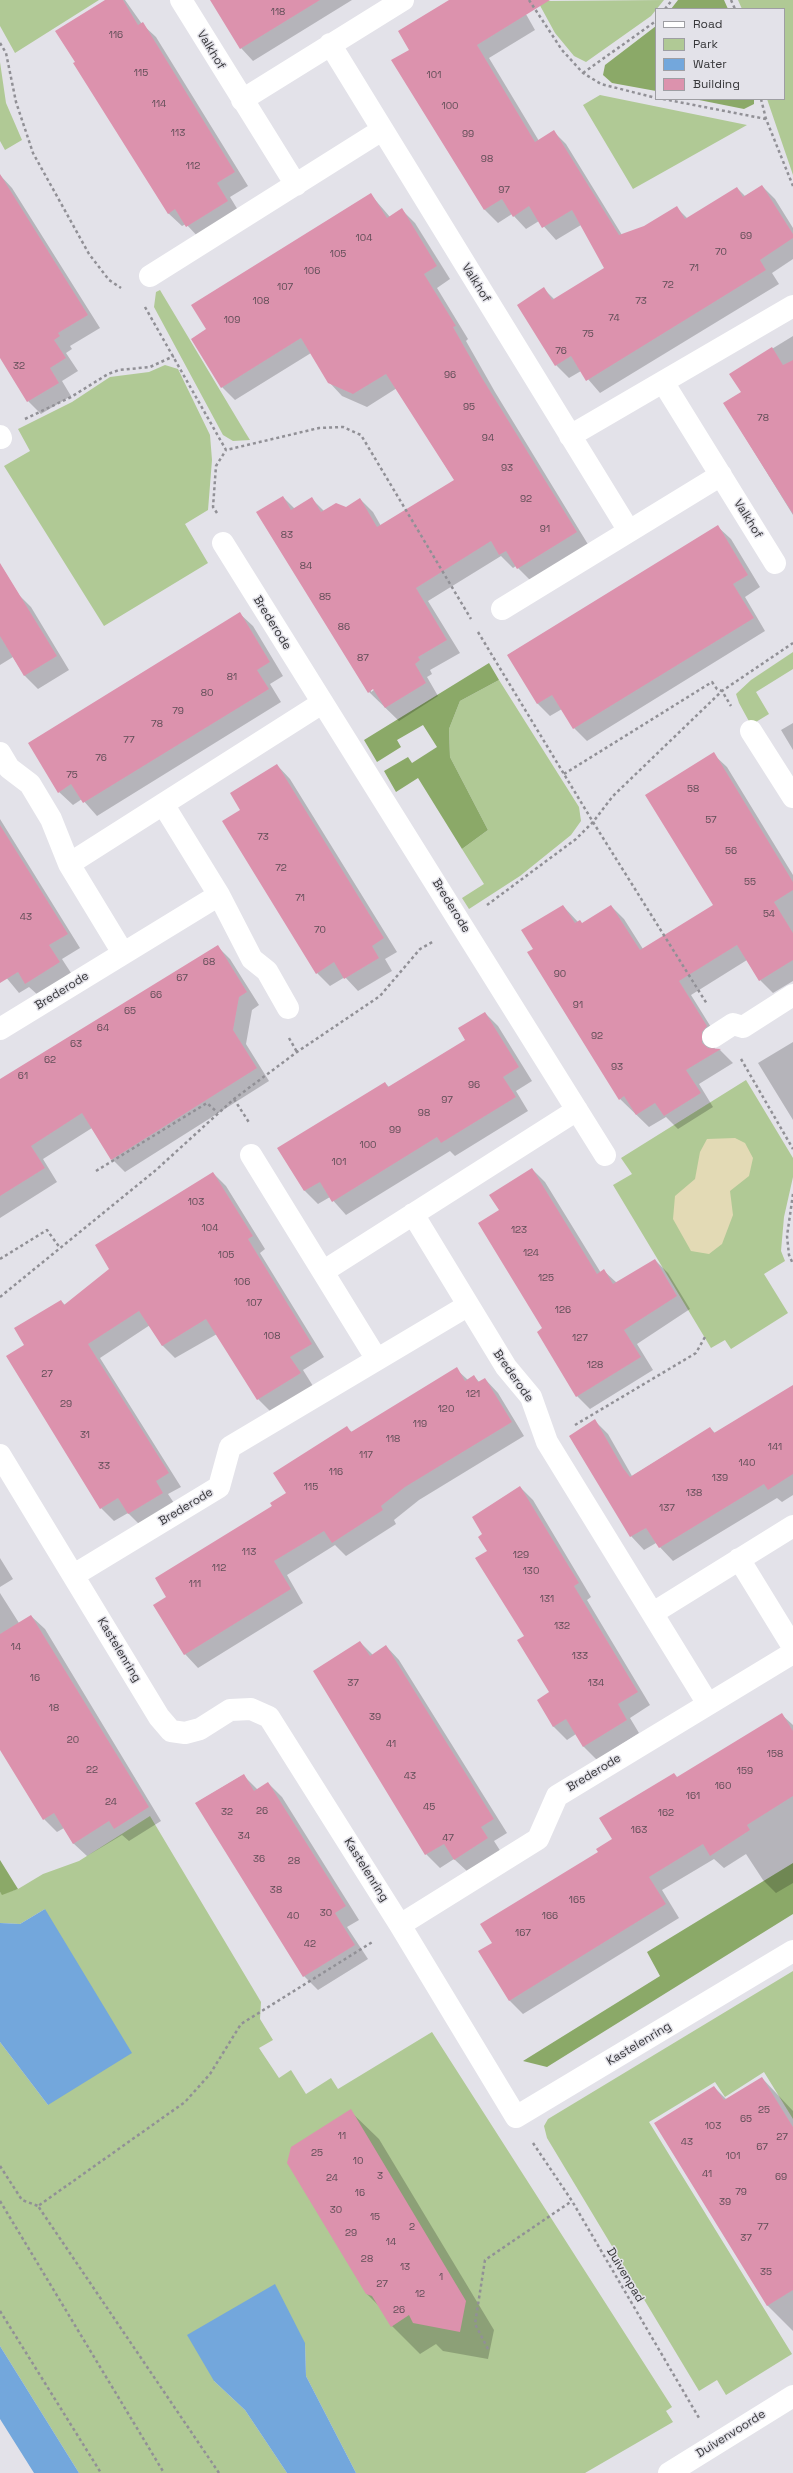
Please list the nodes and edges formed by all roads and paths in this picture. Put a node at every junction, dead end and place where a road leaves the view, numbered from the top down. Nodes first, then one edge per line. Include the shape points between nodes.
1 (181, 0) edge
2 (403, 0) edge
3 (529, 0) edge
4 (672, 0) edge
5 (666, 8) edge
6 (655, 22) edge
7 (0, 42) edge
8 (330, 44) junction
9 (583, 73) junction
10 (655, 98) edge
11 (242, 100) junction
12 (668, 100) edge
13 (761, 100) edge
14 (766, 119) junction
15 (382, 130) junction
16 (296, 184) junction
17 (793, 186) edge
18 (150, 276) dead end
19 (126, 292) dead end
20 (144, 304) dead end
21 (793, 306) edge
22 (174, 356) junction
23 (663, 382) junction
24 (21, 420) dead end
25 (570, 436) junction
26 (226, 450) junction
27 (721, 475) junction
28 (629, 531) junction
29 (223, 543) joint
30 (775, 563) dead end
31 (502, 609) dead end
32 (793, 642) edge
33 (722, 691) junction
34 (322, 703) junction
35 (751, 731) dead end
36 (0, 753) edge
37 (564, 774) junction
38 (793, 797) edge
39 (162, 804) junction
40 (593, 822) junction
41 (69, 864) junction
42 (218, 895) junction
43 (462, 923) junction
44 (124, 953) junction
45 (793, 995) edge
46 (288, 1008) dead end
47 (0, 1029) edge
48 (719, 1034) junction
49 (577, 1110) junction
50 (218, 1113) junction
51 (793, 1149) edge
52 (250, 1155) dead end
53 (605, 1155) dead end
54 (96, 1171) dead end
55 (793, 1194) edge
56 (413, 1214) junction
57 (60, 1248) junction
58 (0, 1258) edge
59 (793, 1264) edge
60 (324, 1270) junction
61 (0, 1297) edge
62 (467, 1306) junction
63 (705, 1337) dead end
64 (376, 1358) junction
65 (547, 1442) junction
66 (0, 1455) edge
67 (793, 1526) edge
68 (739, 1559) junction
69 (74, 1575) junction
70 (653, 1613) junction
71 (793, 1647) edge
72 (793, 1653) edge
73 (708, 1704) junction
74 (400, 1925) junction
75 (793, 1951) edge
76 (516, 2117) junction
77 (0, 2166) edge
78 (0, 2200) edge
79 (572, 2201) junction
80 (38, 2206) junction
81 (0, 2311) edge
82 (488, 2350) dead end
83 (793, 2396) edge
84 (715, 2444) junction
85 (101, 2473) edge
86 (164, 2473) edge
87 (219, 2473) edge
88 (669, 2473) edge

1 - 11 street, Valkhof
2 - 8 street
3 - 9 path via 562,50
4 - 5 path
6 - 9 path
7 - 19 path via 6,53 16,102 33,153 89,254 109,280
8 - 11 street
8 - 15 street, Valkhof
9 - 10 path via 602,84
11 - 16 street, Valkhof
12 - 14 path
13 - 14 path
14 - 17 path
15 - 16 street
15 - 25 street, Valkhof
16 - 18 street
20 - 22 path
21 - 23 street
22 - 24 path via 150,367 119,370 108,374 72,397
22 - 26 path
23 - 25 street
23 - 27 street, Valkhof
25 - 28 street, Valkhof
26 - 29 path via 216,466 213,507 230,539
26 - 37 path via 319,428 343,427 361,436
27 - 28 street
27 - 30 street, Valkhof
28 - 31 street
29 - 34 street, Brederode
32 - 33 path
33 - 37 path via 712,682
33 - 40 path via 613,796
34 - 39 street
34 - 43 street, Brederode
35 - 38 street
36 - 41 street via 9,768 30,784 51,819
37 - 40 path
39 - 41 street
39 - 42 street
40 - 43 path via 576,839
40 - 48 path
41 - 44 street
42 - 44 street, Brederode
42 - 46 street via 252,959 267,971
43 - 49 street, Brederode
43 - 50 path via 420,950 380,996 297,1052
44 - 47 street, Brederode
45 - 48 street via 743,1027 734,1024
48 - 51 path
49 - 53 street, Brederode
49 - 56 street
50 - 54 path via 207,1103
50 - 57 path via 156,1170
52 - 60 street
55 - 59 path via 787,1236 788,1255
56 - 60 street
56 - 62 street, Brederode
57 - 58 path via 47,1230
57 - 61 path
60 - 64 street
62 - 64 street, Brederode
62 - 65 street, Brederode via 506,1367 531,1397
63 - 65 path via 696,1353
64 - 69 street, Brederode via 230,1447 219,1487
65 - 70 street, Brederode
66 - 69 street, Kastelenring
67 - 68 street
68 - 70 street
68 - 71 street
69 - 74 street, Kastelenring via 158,1717 171,1730 185,1734 200,1729 230,1710 251,1709 268,1717
70 - 73 street, Brederode
72 - 73 street, Brederode
73 - 74 street, Brederode via 557,1796 538,1839
74 - 76 street, Kastelenring
74 - 80 path via 241,2024 210,2074 185,2102
75 - 76 street, Kastelenring
76 - 79 path, Duivenpad
77 - 80 path via 22,2200
78 - 86 path
79 - 82 path via 486,2260 475,2324
79 - 84 path, Duivenpad
80 - 87 path
81 - 85 path
83 - 84 street, Duivenvoorde
84 - 88 street, Duivenvoorde

